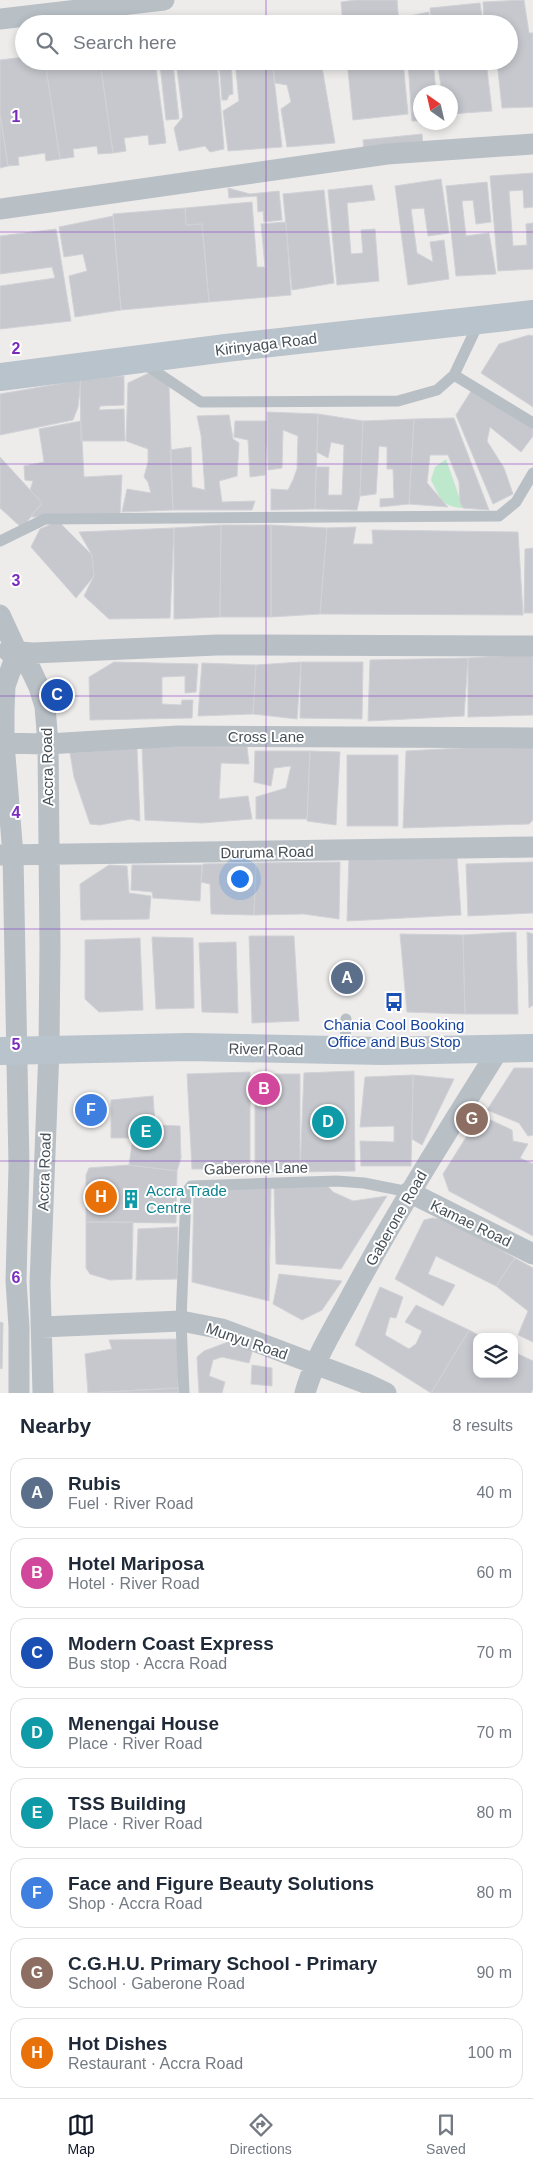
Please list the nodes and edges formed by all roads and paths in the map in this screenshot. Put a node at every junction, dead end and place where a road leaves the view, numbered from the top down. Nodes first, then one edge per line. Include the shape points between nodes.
1 (164, 0) edge
2 (35, 15) edge
3 (15, 17) edge
4 (0, 19) edge
5 (533, 144) edge
6 (0, 209) edge
7 (533, 314) edge
8 (481, 318) junction
9 (137, 359) junction
10 (454, 375) junction
11 (0, 377) edge
12 (533, 424) edge
13 (533, 474) edge
14 (0, 541) edge
15 (0, 615) edge
16 (533, 646) edge
17 (8, 652) edge
18 (533, 738) edge
19 (2, 743) edge
20 (48, 744) junction
21 (533, 847) edge
22 (7, 855) edge
23 (48, 856) junction
24 (346, 1020) dead end
25 (533, 1048) edge
26 (49, 1049) junction
27 (499, 1049) junction
28 (8, 1050) edge
29 (345, 1051) junction
30 (9, 1166) edge
31 (409, 1192) junction
32 (533, 1254) edge
33 (8, 1281) edge
34 (181, 1321) junction
35 (42, 1326) junction
36 (316, 1364) junction
37 (19, 1393) edge
38 (43, 1393) edge
39 (184, 1393) edge
40 (305, 1393) edge
41 (386, 1393) edge

1 - 2 street
3 - 4 street
5 - 6 street via 386,154
7 - 8 street, Kirinyaga Road
8 - 9 street, Kirinyaga Road
8 - 10 lane
9 - 10 lane via 201,402 398,400 437,390
9 - 11 street, Kirinyaga Road
10 - 12 lane
13 - 14 lane via 516,502 499,516 45,519
15 - 17 street
16 - 17 street via 217,645
17 - 19 street, Accra Road
17 - 20 street, Accra Road via 31,670 39,687 45,706
18 - 20 street, Cross Lane via 178,736
19 - 20 street, Cross Lane
19 - 22 street, Accra Road
20 - 23 street, Accra Road
21 - 23 street, Duruma Road
22 - 23 street, Duruma Road
22 - 28 street, Accra Road
23 - 26 street, Accra Road
24 - 29 lane
25 - 27 street, River Road
26 - 28 street, River Road
26 - 29 street, River Road via 190,1047
26 - 35 street, Accra Road
27 - 29 street, River Road
27 - 31 street, Gaberone Road
28 - 30 street, Accra Road
30 - 33 street, Accra Road
31 - 32 street, Kamae Road
31 - 34 lane, Gaberone Lane via 336,1181 191,1186 186,1193
31 - 36 street, Gaberone Road
33 - 37 street, Accra Road
34 - 35 street, Munyu Road
34 - 36 street, Munyu Road via 222,1329
34 - 39 lane, Gaberone Lane
35 - 38 street, Accra Road
36 - 40 street, Gaberone Road
36 - 41 street, Munyu Road

